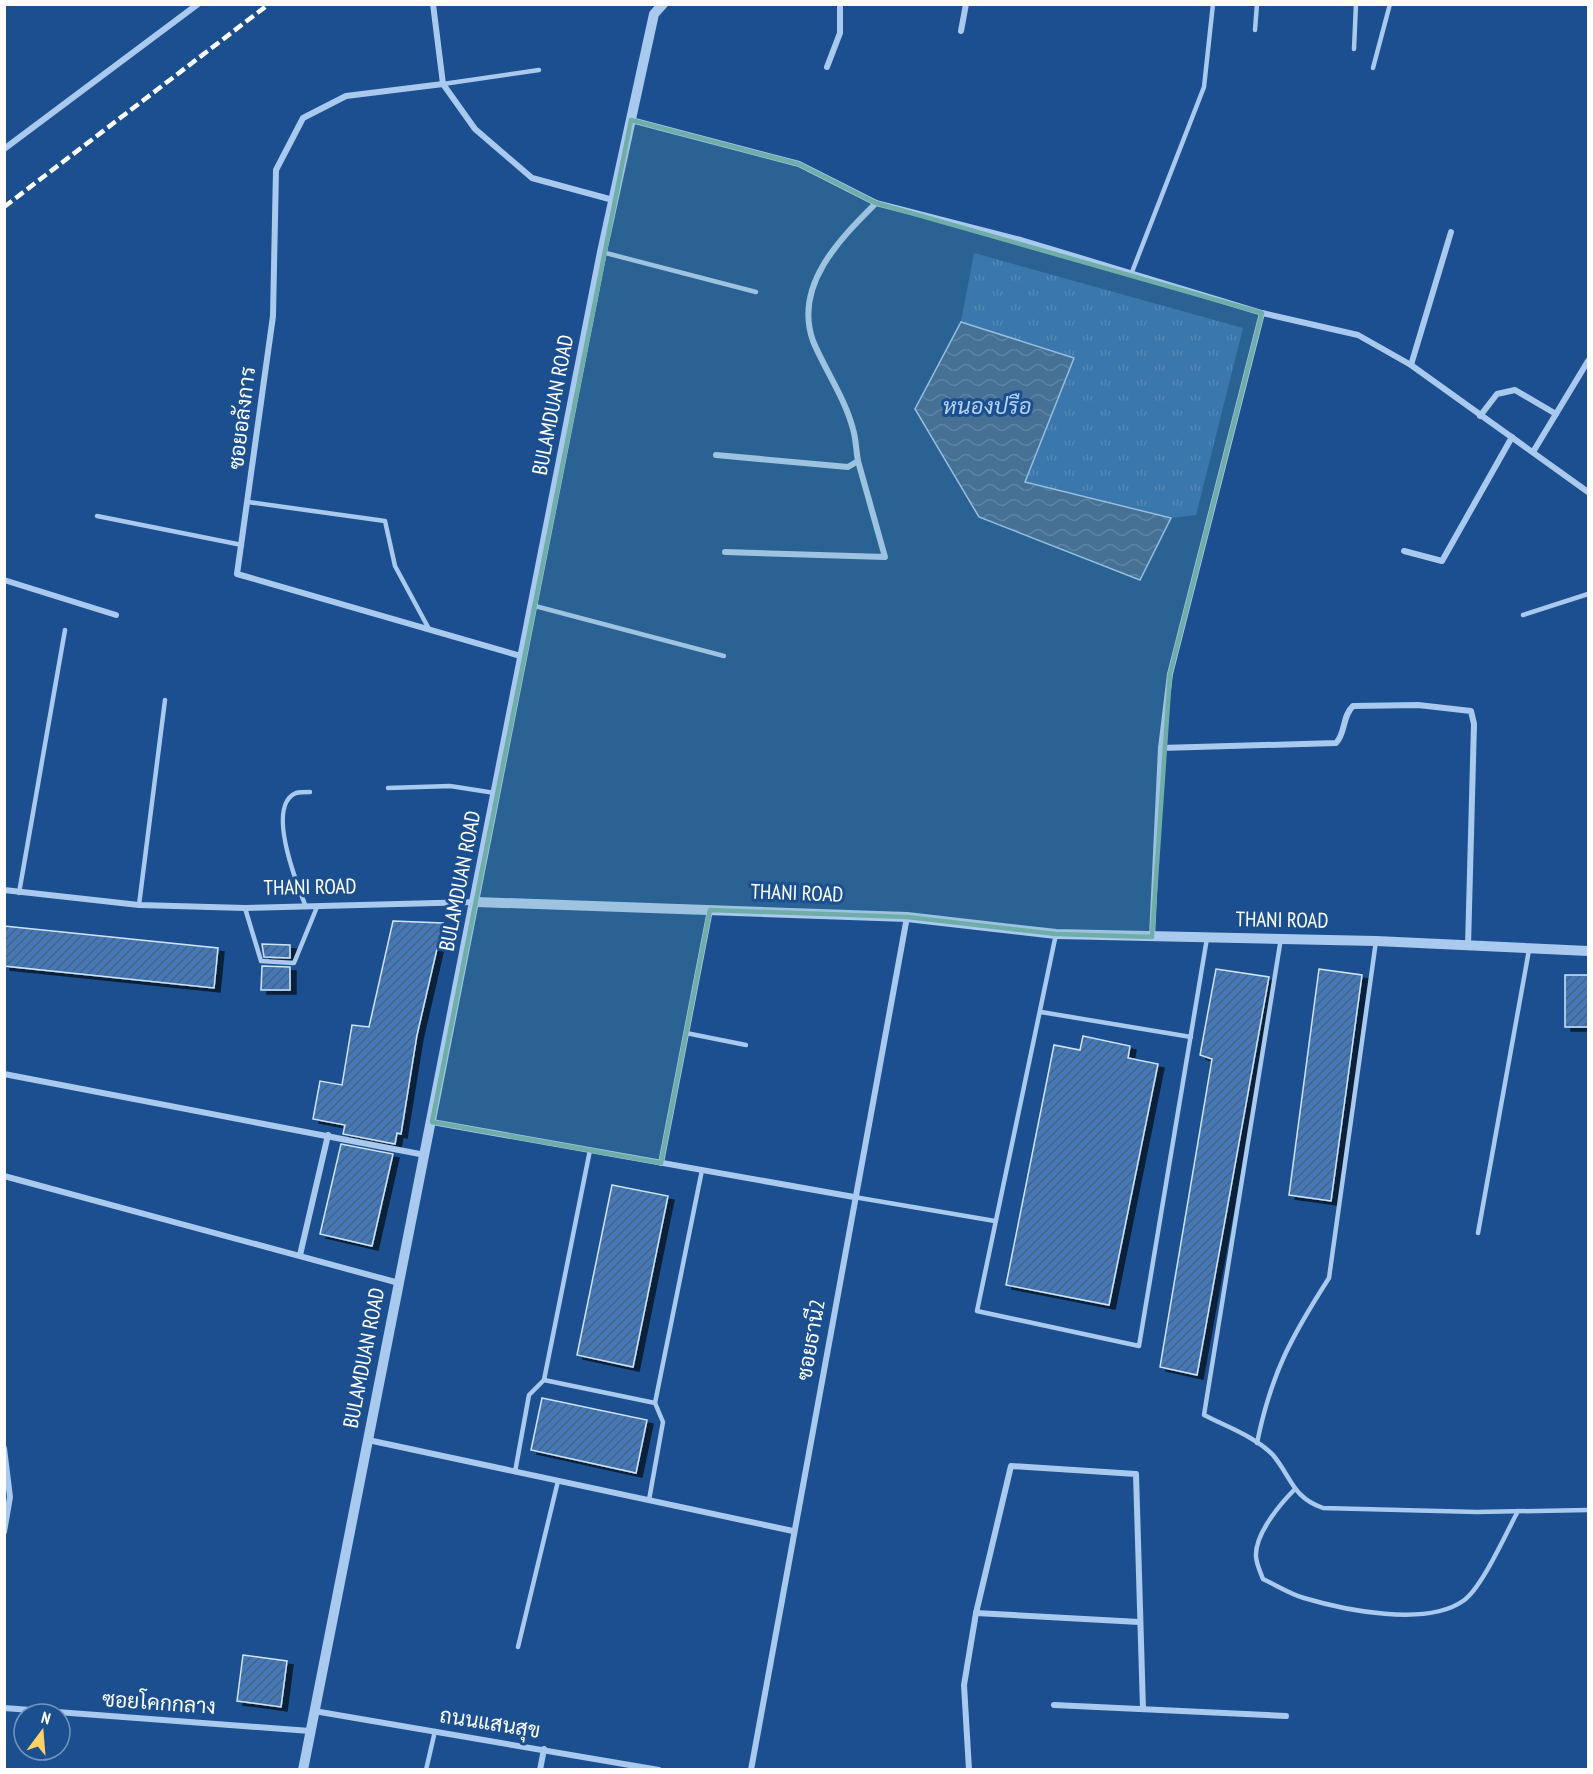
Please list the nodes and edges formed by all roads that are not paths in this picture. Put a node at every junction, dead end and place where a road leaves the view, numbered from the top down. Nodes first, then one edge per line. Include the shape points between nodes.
1 (198, 4) edge
2 (433, 4) edge
3 (663, 4) edge
4 (840, 4) edge
5 (966, 4) edge
6 (1214, 4) edge
7 (1257, 4) edge
8 (1356, 4) edge
9 (1389, 4) edge
10 (961, 30) dead end
11 (1255, 30) dead end
12 (1354, 50) dead end
13 (827, 67) dead end
14 (1374, 68) dead end
15 (539, 70) dead end
16 (443, 84) junction
17 (631, 120) junction
18 (4, 149) edge
19 (613, 200) junction
20 (876, 203) junction
21 (1451, 232) dead end
22 (602, 252) junction
23 (1132, 272) junction
24 (756, 291) dead end
25 (1262, 312) junction
26 (1588, 361) edge
27 (1411, 365) junction
28 (1556, 414) junction
29 (1480, 416) junction
30 (1512, 437) junction
31 (1533, 452) junction
32 (716, 455) dead end
33 (858, 461) junction
34 (1588, 492) edge
35 (248, 502) junction
36 (97, 516) dead end
37 (242, 545) junction
38 (1404, 551) dead end
39 (725, 552) dead end
40 (4, 580) edge
41 (1588, 594) edge
42 (535, 606) junction
43 (116, 615) dead end
44 (1523, 615) dead end
45 (429, 629) junction
46 (65, 630) dead end
47 (724, 656) dead end
48 (524, 657) junction
49 (165, 700) dead end
50 (1161, 748) junction
51 (388, 788) dead end
52 (310, 792) dead end
53 (497, 794) junction
54 (4, 890) edge
55 (20, 893) junction
56 (476, 902) junction
57 (139, 905) junction
58 (306, 907) junction
59 (316, 907) junction
60 (245, 908) junction
61 (710, 910) junction
62 (907, 917) junction
63 (1056, 934) junction
64 (1152, 937) junction
65 (1208, 938) junction
66 (1281, 939) junction
67 (1376, 941) junction
68 (1468, 946) junction
69 (1530, 947) junction
70 (1588, 951) edge
71 (1041, 1012) junction
72 (686, 1033) junction
73 (1191, 1037) junction
74 (746, 1045) dead end
75 (4, 1074) edge
76 (432, 1122) junction
77 (328, 1135) junction
78 (590, 1150) junction
79 (425, 1155) junction
80 (661, 1163) junction
81 (702, 1170) junction
82 (4, 1176) edge
83 (854, 1197) junction
84 (995, 1221) junction
85 (1478, 1233) dead end
86 (300, 1255) junction
87 (399, 1282) junction
88 (544, 1380) junction
89 (655, 1403) junction
90 (368, 1440) junction
91 (1257, 1443) junction
92 (4, 1448) edge
93 (514, 1472) junction
94 (558, 1481) junction
95 (1294, 1489) junction
96 (649, 1500) junction
97 (1588, 1510) edge
98 (1518, 1511) junction
99 (793, 1531) junction
100 (4, 1532) edge
101 (976, 1613) junction
102 (1139, 1622) junction
103 (518, 1647) dead end
104 (1054, 1705) dead end
105 (4, 1708) edge
106 (1143, 1709) junction
107 (314, 1711) junction
108 (1286, 1716) dead end
109 (310, 1731) junction
110 (435, 1731) junction
111 (544, 1749) junction
112 (303, 1770) edge
113 (426, 1770) edge
114 (540, 1770) edge
115 (659, 1770) edge
116 (751, 1770) edge
117 (969, 1770) edge

1 - 18 street
2 - 16 street
3 - 17 street, BULAMDUAN ROAD via 654,14
4 - 13 street via 840,33
5 - 10 street
6 - 23 lane via 1204,87
7 - 11 lane
8 - 12 lane
9 - 14 lane
15 - 16 lane
16 - 19 street via 475,129 532,178
16 - 35 street, ซอยอลังการ via 346,96 303,118 276,170 273,316
17 - 19 street, BULAMDUAN ROAD
17 - 20 street via 799,164
19 - 22 street, BULAMDUAN ROAD
20 - 23 street
20 - 33 street via 839,240 813,283 809,308 813,339 853,428
21 - 27 street
22 - 24 lane
22 - 42 street, BULAMDUAN ROAD
23 - 25 street
25 - 27 street via 1358,335
25 - 50 street via 1170,674
26 - 28 street
27 - 29 street
28 - 29 street via 1515,390 1497,394
28 - 31 street
29 - 30 street
30 - 31 street
30 - 38 street via 1442,561
31 - 34 street
32 - 33 street via 848,467
33 - 39 street via 885,557
35 - 37 street, ซอยอลังการ
35 - 45 lane via 385,521 395,566
36 - 37 lane
37 - 45 street, ซอยอลังการ via 237,574
40 - 43 street
41 - 44 lane
42 - 47 lane
42 - 48 street, BULAMDUAN ROAD
45 - 48 street, ซอยอลังการ
46 - 55 lane
48 - 53 street, BULAMDUAN ROAD
49 - 57 lane
50 - 64 street
50 - 68 street via 1336,743 1353,706 1418,705 1471,711 1474,724
51 - 53 lane via 450,786
52 - 58 lane via 297,793 289,799 284,819 291,868
53 - 56 street, BULAMDUAN ROAD
54 - 55 street, THANI ROAD
55 - 57 street, THANI ROAD
56 - 59 street, THANI ROAD
56 - 61 street, THANI ROAD
56 - 76 street, BULAMDUAN ROAD
57 - 60 street, THANI ROAD
58 - 59 street, THANI ROAD
58 - 60 street, THANI ROAD
59 - 60 lane via 294,963 261,961
61 - 62 street, THANI ROAD
61 - 72 street
62 - 63 street, THANI ROAD
62 - 83 street, ซอยธานี2
63 - 64 street, THANI ROAD
63 - 71 lane
64 - 65 street, THANI ROAD
65 - 66 street, THANI ROAD
65 - 73 lane
66 - 67 street, THANI ROAD
66 - 91 lane via 1204,1415
67 - 68 street, THANI ROAD
67 - 91 lane via 1329,1278 1278,1367
68 - 69 street, THANI ROAD
69 - 70 street, THANI ROAD
69 - 85 lane
71 - 73 lane
71 - 84 lane
72 - 74 lane
72 - 80 street
73 - 84 lane via 1139,1347 977,1311
75 - 77 street
76 - 78 street
76 - 79 street, BULAMDUAN ROAD
77 - 79 street
77 - 86 street
78 - 80 street
78 - 88 lane
79 - 87 street, BULAMDUAN ROAD
80 - 81 street
81 - 83 street
81 - 89 lane
82 - 86 street
83 - 84 lane
83 - 99 street, ซอยธานี2
86 - 87 street
87 - 90 street, BULAMDUAN ROAD
88 - 89 lane
88 - 93 lane via 529,1395
89 - 96 lane via 663,1422
90 - 93 street
90 - 107 street, BULAMDUAN ROAD
91 - 95 lane via 1272,1455
92 - 100 street via 10,1497
93 - 94 street
94 - 96 street
94 - 103 lane
95 - 98 lane via 1308,1502 1323,1508
95 - 98 lane via 1274,1514 1256,1549 1263,1579 1303,1598 1376,1614 1440,1611 1463,1601 1476,1586
96 - 99 street
97 - 98 lane
99 - 116 street, ซอยธานี2
101 - 102 street
101 - 102 street via 1011,1466 1136,1474
101 - 117 street via 964,1685
102 - 106 street
104 - 106 street
105 - 109 street, ซอยโคกกลาง
106 - 108 street
107 - 109 street, BULAMDUAN ROAD
107 - 110 street, ถนนแสนสุข
109 - 112 street, BULAMDUAN ROAD
110 - 111 street, ถนนแสนสุข
110 - 113 lane
111 - 114 street
111 - 115 street, ถนนแสนสุข

